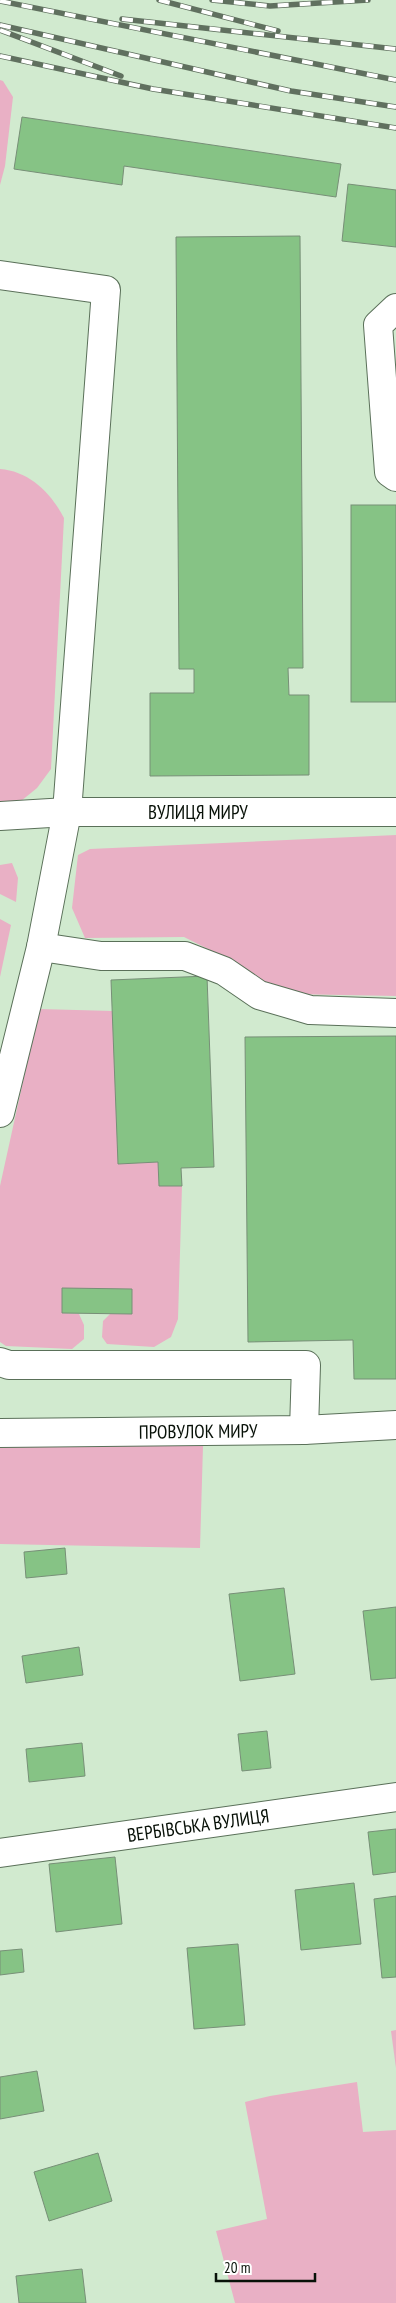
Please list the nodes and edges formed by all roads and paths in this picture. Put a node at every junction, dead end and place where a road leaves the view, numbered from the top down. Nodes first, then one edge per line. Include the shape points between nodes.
1 (0, 275) edge
2 (396, 308) edge
3 (396, 477) edge
4 (68, 812) junction
5 (396, 812) edge
6 (0, 816) edge
7 (41, 947) junction
8 (396, 1013) edge
9 (0, 1113) edge
10 (0, 1362) edge
11 (396, 1425) edge
12 (304, 1430) junction
13 (0, 1433) edge
14 (396, 1797) edge
15 (0, 1853) edge

1 - 4 street via 106,290
2 - 3 street via 378,325 389,472
4 - 5 street, ВУЛИЦЯ МИРУ
4 - 6 street, ВУЛИЦЯ МИРУ
4 - 7 street
7 - 8 street via 101,956 185,956 224,971 259,996 310,1010
7 - 9 street
10 - 12 street via 9,1365 306,1364
11 - 12 street, ПРОВУЛОК МИРУ
12 - 13 street, ПРОВУЛОК МИРУ
14 - 15 street, ВЕРБІВСЬКА ВУЛИЦЯ

